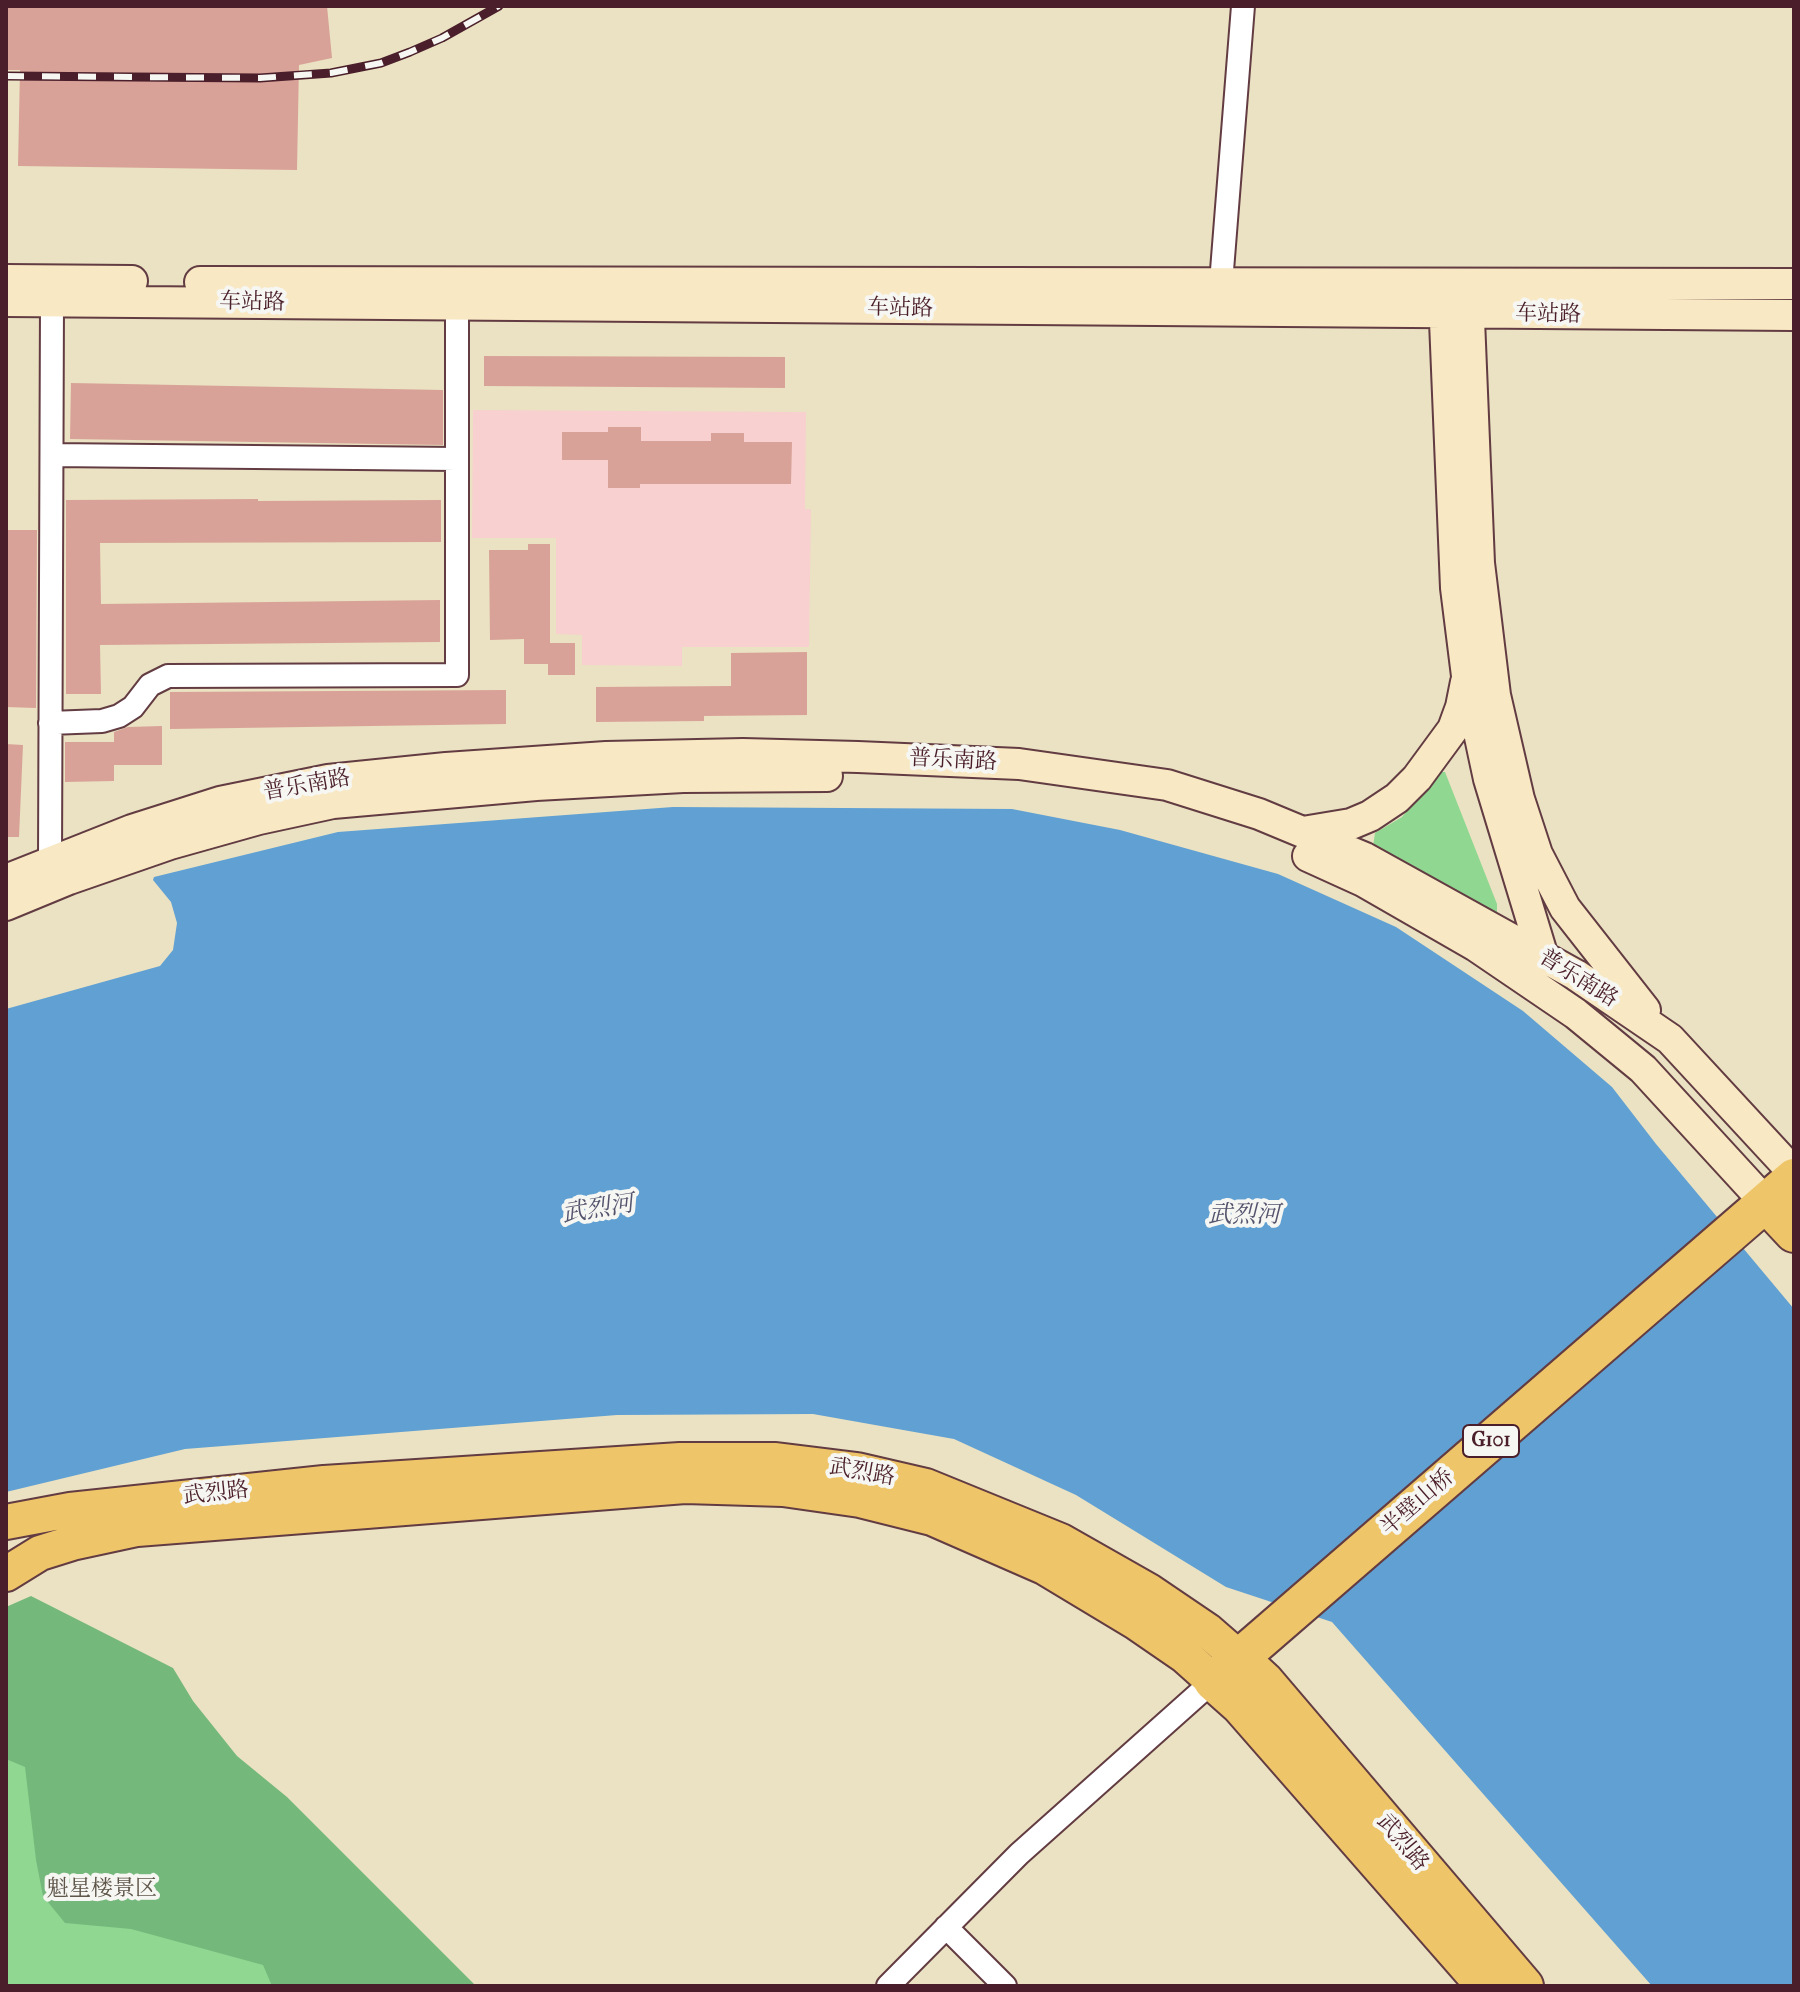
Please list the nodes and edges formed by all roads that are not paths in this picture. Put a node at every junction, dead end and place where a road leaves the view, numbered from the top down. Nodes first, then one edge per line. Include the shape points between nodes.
1 (1243, 6) edge
2 (6, 280) edge
3 (1221, 283) junction
4 (1456, 283) junction
5 (1794, 284) edge
6 (6, 301) edge
7 (52, 302) junction
8 (457, 305) junction
9 (1457, 314) junction
10 (1794, 315) edge
11 (52, 455) junction
12 (457, 459) junction
13 (1467, 676) junction
14 (50, 723) junction
15 (1303, 832) junction
16 (50, 861) junction
17 (6, 880) edge
18 (6, 905) edge
19 (1543, 957) junction
20 (1670, 1039) junction
21 (1794, 1176) edge
22 (1766, 1203) junction
23 (1794, 1233) edge
24 (6, 1522) edge
25 (71, 1526) junction
26 (6, 1530) edge
27 (6, 1554) edge
28 (6, 1574) edge
29 (1226, 1670) junction
30 (946, 1927) junction
31 (888, 1986) edge
32 (1005, 1986) edge
33 (1486, 1986) edge
34 (1524, 1986) edge

1 - 3 street
2 - 3 main road, 车站路
3 - 4 main road, 车站路
4 - 5 main road, 车站路
4 - 9 main road
6 - 7 main road, 车站路
7 - 8 main road, 车站路
7 - 11 street
8 - 9 main road, 车站路
8 - 12 street
9 - 10 main road, 车站路
9 - 13 main road via 1456,588
9 - 20 main road via 1495,695 1519,799 1537,854 1565,908
11 - 12 street
11 - 14 street
12 - 14 street via 457,675 168,676 150,685 119,716
13 - 15 main road via 1453,729 1397,798 1351,824
13 - 19 main road via 1489,779
14 - 16 street
15 - 16 main road, 普乐南路 via 1167,785 1019,764 758,755 606,757 328,780 220,802
15 - 19 main road, 普乐南路 via 1365,858
16 - 17 main road, 普乐南路
18 - 22 main road, 普乐南路 via 170,844 259,819 333,803 536,785 683,777 937,777 1162,804 1264,836 1363,881 1476,946 1576,1014 1643,1069
19 - 20 main road, 普乐南路
20 - 21 main road, 普乐南路
21 - 22 highway, G101
22 - 23 highway
22 - 29 highway, 半壁山桥 / G101
24 - 25 main road, 武烈路
25 - 26 main road
25 - 27 main road
25 - 28 main road, 武烈路
25 - 29 main road, 武烈路 via 324,1483 680,1460 776,1460 843,1468 926,1486 1061,1541 1208,1631
29 - 30 street via 1019,1854
29 - 33 highway, 武烈路 via 1240,1705
29 - 34 highway, 武烈路 via 1265,1682
30 - 31 street
30 - 32 street

